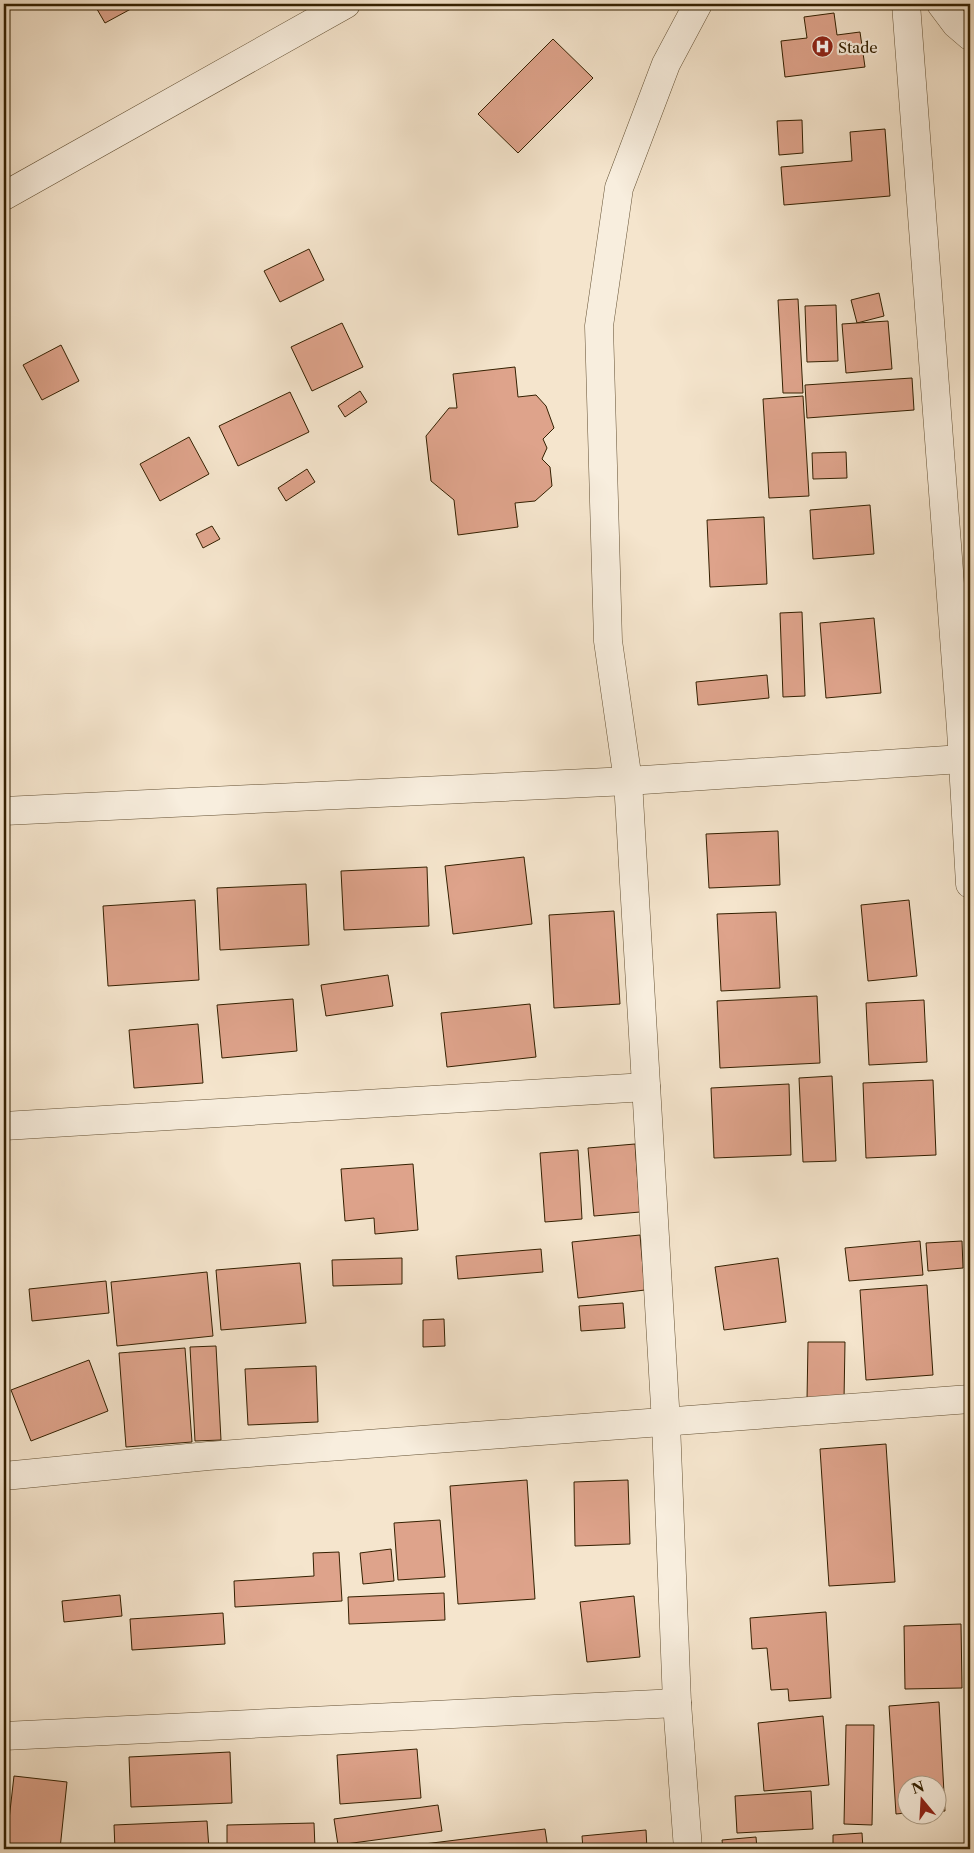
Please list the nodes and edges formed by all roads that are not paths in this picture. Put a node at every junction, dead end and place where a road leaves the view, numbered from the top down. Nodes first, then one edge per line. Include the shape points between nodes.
1 (346, 4) edge
2 (698, 4) edge
3 (906, 4) edge
4 (941, 4) edge
5 (970, 36) edge
6 (4, 196) edge
7 (966, 727) edge
8 (962, 760) junction
9 (628, 781) junction
10 (4, 811) edge
11 (970, 884) edge
12 (646, 1087) junction
13 (4, 1126) edge
14 (970, 1399) edge
15 (666, 1423) junction
16 (4, 1476) edge
17 (677, 1703) junction
18 (4, 1736) edge
19 (688, 1849) edge

1 - 6 street
2 - 9 street via 666,64 619,188 599,326 608,641
3 - 7 street
4 - 5 street
7 - 8 street
8 - 9 street
8 - 11 street
9 - 10 street
9 - 12 street
12 - 13 street
12 - 15 street
14 - 15 street
15 - 16 street via 208,1456
15 - 17 street
17 - 18 street
17 - 19 street

